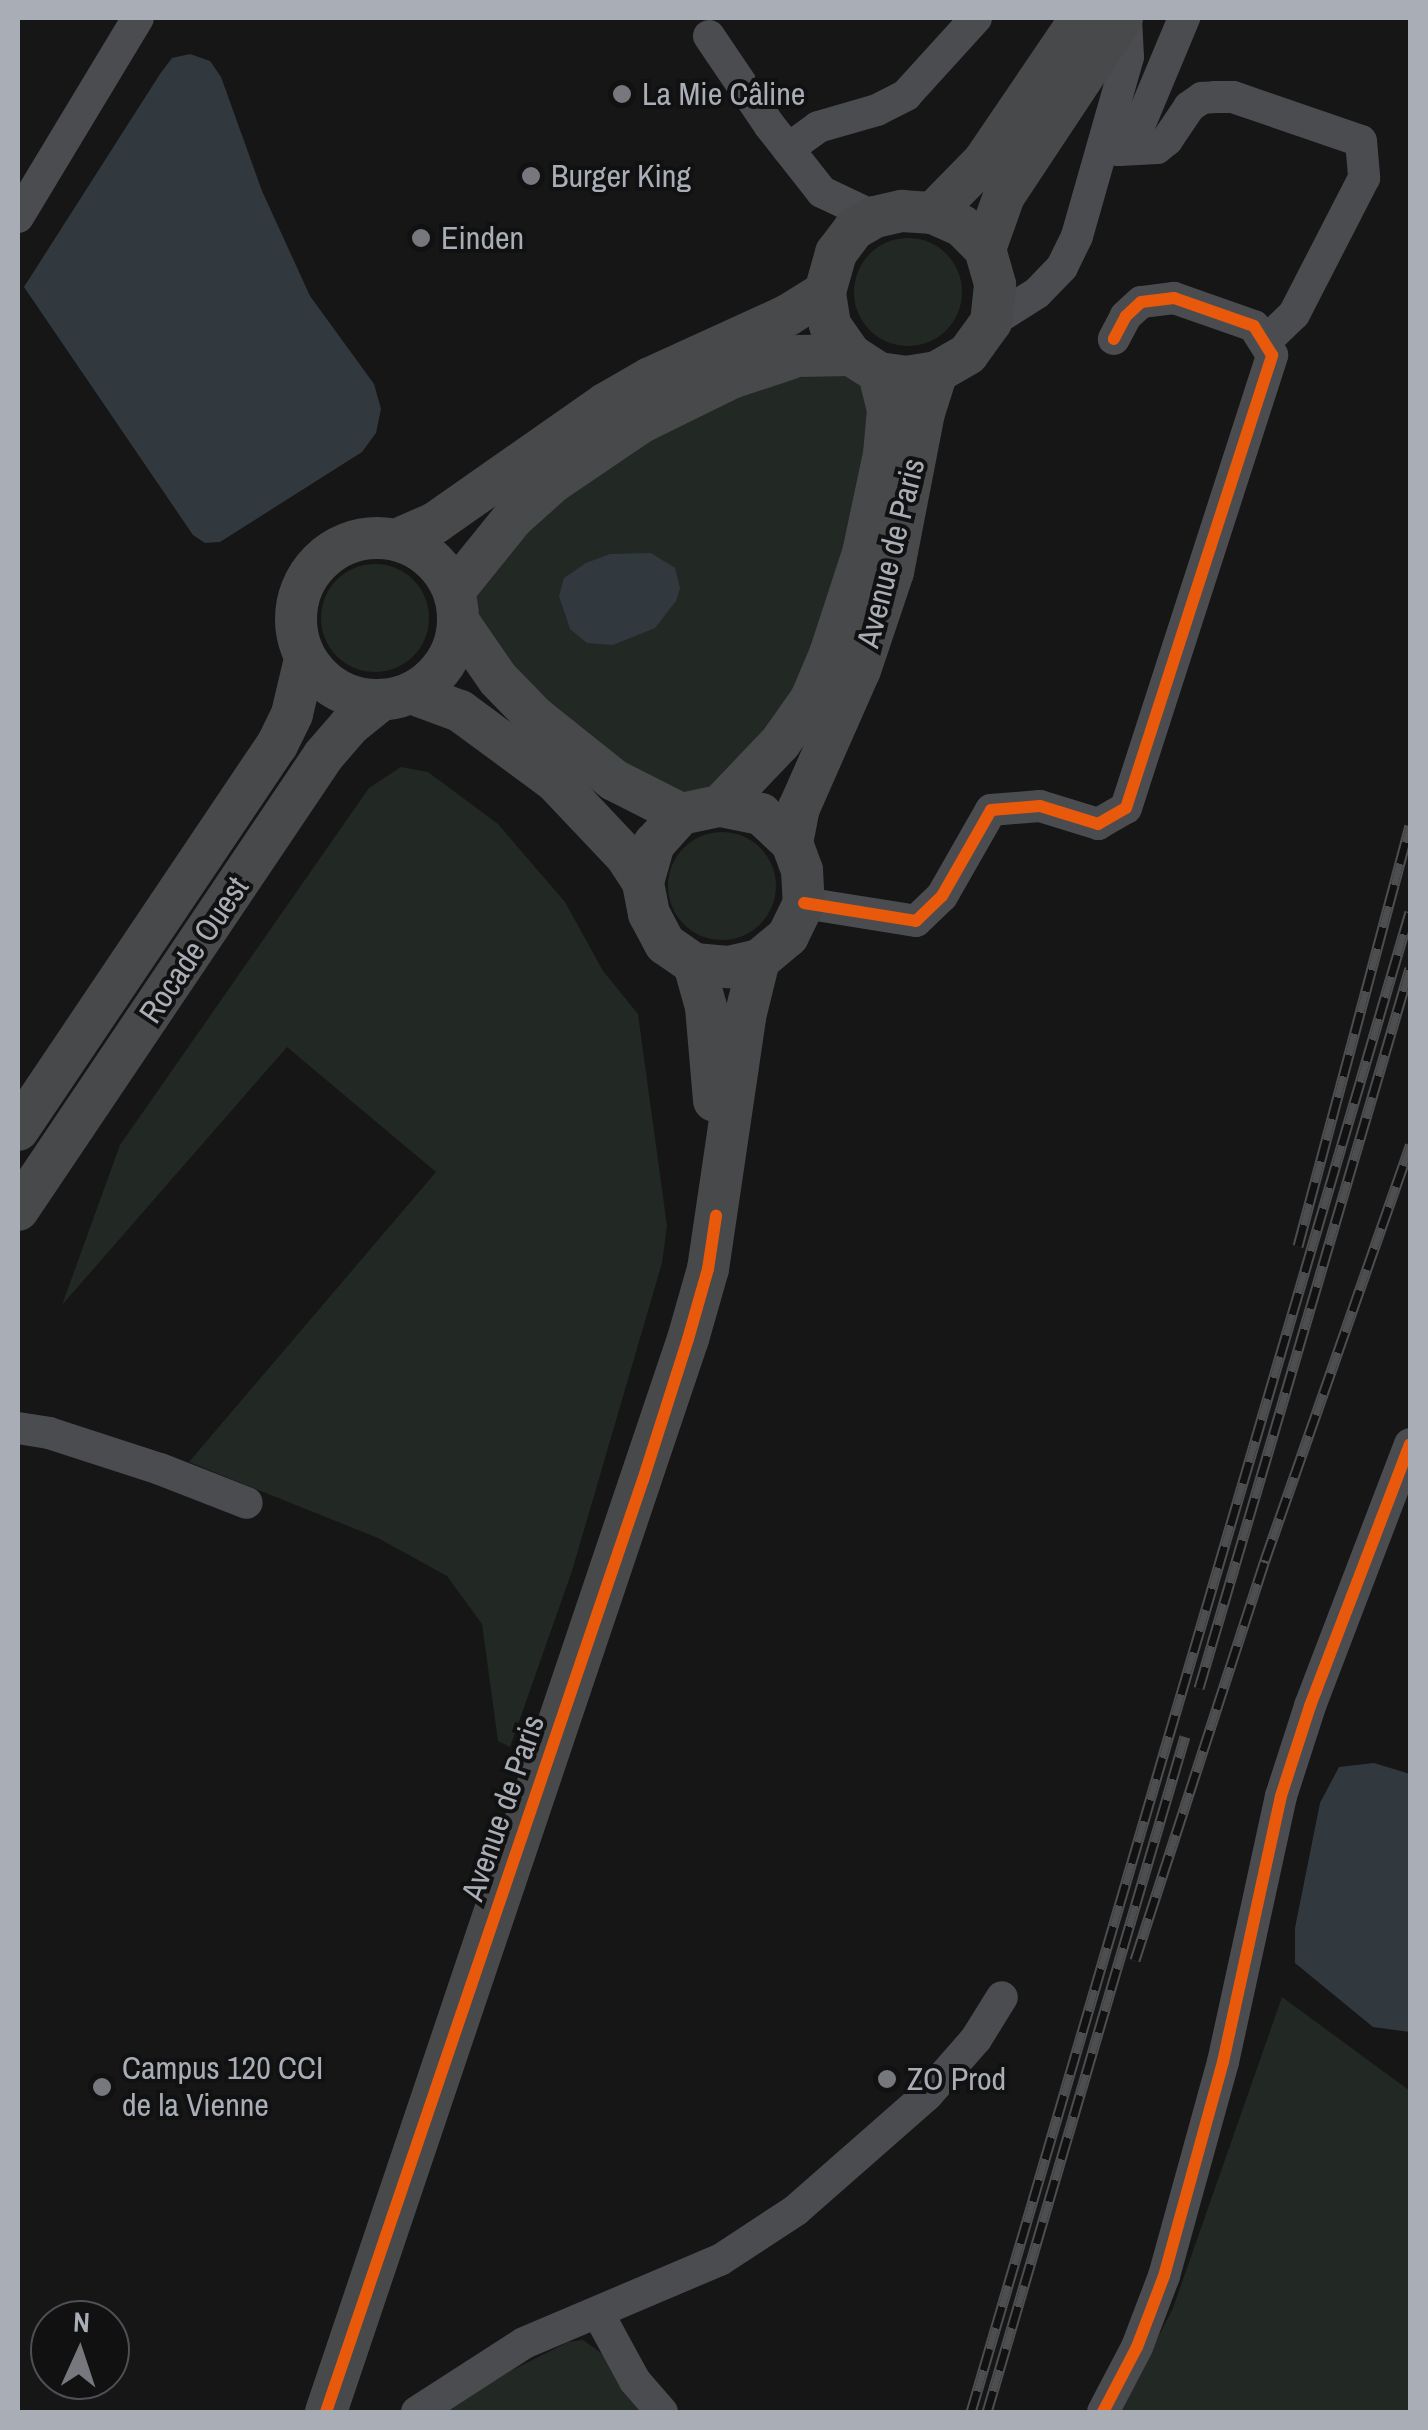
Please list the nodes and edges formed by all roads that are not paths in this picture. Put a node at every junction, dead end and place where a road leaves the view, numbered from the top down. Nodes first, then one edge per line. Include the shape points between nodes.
1 (138, 18) edge
2 (976, 18) edge
3 (1081, 18) edge
4 (1124, 18) edge
5 (1184, 18) edge
6 (709, 36) dead end
7 (1111, 148) junction
8 (788, 149) junction
9 (822, 192) junction
10 (934, 214) junction
11 (18, 217) edge
12 (875, 217) junction
13 (985, 249) junction
14 (830, 272) junction
15 (991, 322) junction
16 (1114, 340) dead end
17 (1267, 340) junction
18 (865, 364) junction
19 (937, 372) junction
20 (396, 540) junction
21 (456, 606) junction
22 (306, 660) junction
23 (396, 697) junction
24 (701, 810) junction
25 (792, 842) junction
26 (644, 882) junction
27 (804, 903) junction
28 (759, 960) junction
29 (694, 964) junction
30 (18, 1130) edge
31 (18, 1210) edge
32 (716, 1216) junction
33 (18, 1428) edge
34 (1410, 1444) edge
35 (247, 1503) dead end
36 (1002, 1996) dead end
37 (599, 2315) junction
38 (326, 2412) edge
39 (417, 2412) edge
40 (662, 2412) edge
41 (1103, 2412) edge

1 - 11 street
2 - 8 street via 906,95 818,127
3 - 10 main road via 983,162
4 - 7 street via 1128,57
4 - 13 main road via 1004,196
5 - 7 street via 1143,120
6 - 8 street
7 - 15 street via 1062,267 1037,293
7 - 17 street via 1157,148 1188,107 1215,96 1362,141 1364,178 1294,314
8 - 9 street
9 - 12 street
9 - 14 street
10 - 12 main road
10 - 13 main road via 962,226
12 - 14 main road via 854,229
13 - 15 main road via 994,286
14 - 18 main road via 830,326
14 - 20 main road via 788,315 635,387 435,523
15 - 19 main road via 968,354
16 - 17 street via 1126,316 1155,297 1254,326
17 - 27 street via 1268,370 1126,808 1098,824 1040,806 991,810 942,896 916,921
18 - 19 main road via 907,377
18 - 21 main road via 798,356 731,378 640,424 553,482 513,518
18 - 24 main road, Avenue de Paris via 888,410 884,454 830,654 780,743
19 - 25 main road, Avenue de Paris via 893,572 860,670 799,808
20 - 21 main road via 441,568
20 - 22 main road via 349,542 311,570 294,614
21 - 23 main road via 445,664
21 - 24 main road via 498,679 535,718 614,780
22 - 23 main road via 338,690
22 - 30 main road, Rocade Ouest via 277,745
23 - 26 main road via 460,711 555,780
23 - 31 main road, Rocade Ouest via 350,725 324,754
24 - 25 main road via 762,814
24 - 26 main road via 654,844
25 - 27 main road
26 - 29 main road via 648,914 666,944
27 - 28 main road via 788,936
28 - 29 main road via 728,967
28 - 32 main road, Avenue de Paris
29 - 32 main road, Avenue de Paris via 714,1062
32 - 38 main road, Avenue de Paris via 688,1339
33 - 35 street via 160,1469
34 - 41 street via 1310,1706 1168,2260 1137,2347
36 - 37 street via 976,2040 928,2095 796,2210 720,2260
37 - 39 street via 524,2343
37 - 40 street via 629,2372

